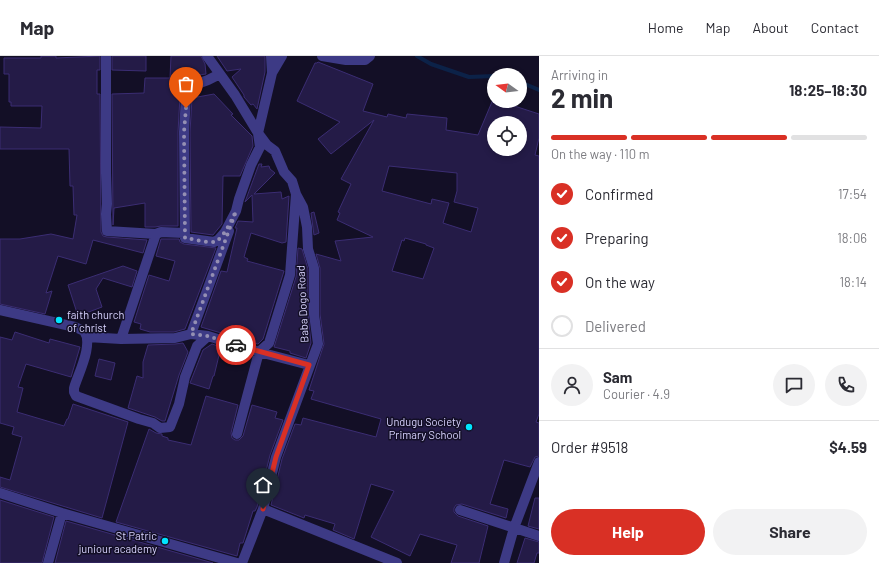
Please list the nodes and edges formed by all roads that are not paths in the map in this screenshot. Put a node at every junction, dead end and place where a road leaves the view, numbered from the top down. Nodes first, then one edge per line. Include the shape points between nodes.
1 (106, 56) edge
2 (207, 56) edge
3 (271, 56) edge
4 (282, 56) edge
5 (322, 56) edge
6 (368, 58) edge
7 (272, 73) junction
8 (220, 74) junction
9 (258, 133) junction
10 (296, 194) junction
11 (236, 211) junction
12 (156, 234) junction
13 (185, 238) junction
14 (0, 310) edge
15 (191, 334) junction
16 (208, 336) junction
17 (88, 337) junction
18 (121, 340) junction
19 (259, 352) junction
20 (309, 365) junction
21 (236, 434) dead end
22 (538, 468) edge
23 (0, 494) edge
24 (263, 509) junction
25 (460, 510) dead end
26 (62, 513) junction
27 (514, 528) junction
28 (539, 536) edge
29 (48, 563) edge
30 (237, 563) edge
31 (242, 563) edge
32 (397, 563) edge
33 (504, 563) edge

1 - 12 street via 107,231
2 - 8 street, Baba Dogo Road
3 - 7 street
4 - 7 street
5 - 6 street via 346,60
7 - 9 street
8 - 9 street, Baba Dogo Road
8 - 13 street via 190,87 186,96
9 - 10 street, Baba Dogo Road via 267,145 275,150
9 - 11 street via 260,147 251,165
10 - 19 street via 290,275 270,343
10 - 20 street, Baba Dogo Road via 303,208 308,249 314,268 314,314 318,344
11 - 13 street via 218,240 214,242
11 - 15 street
12 - 13 street via 184,233
12 - 18 street
14 - 17 street via 75,327 84,331
15 - 16 street
15 - 18 street via 175,338
16 - 17 street via 197,346 170,427 160,428 76,396 74,388 85,356
16 - 19 street
17 - 18 street
19 - 20 street
19 - 21 street
20 - 24 street, Baba Dogo Road via 276,457
22 - 27 street
23 - 26 street
24 - 31 street, Baba Dogo Road
24 - 32 street
25 - 27 street
26 - 29 street
26 - 30 street
27 - 28 street
27 - 33 street

